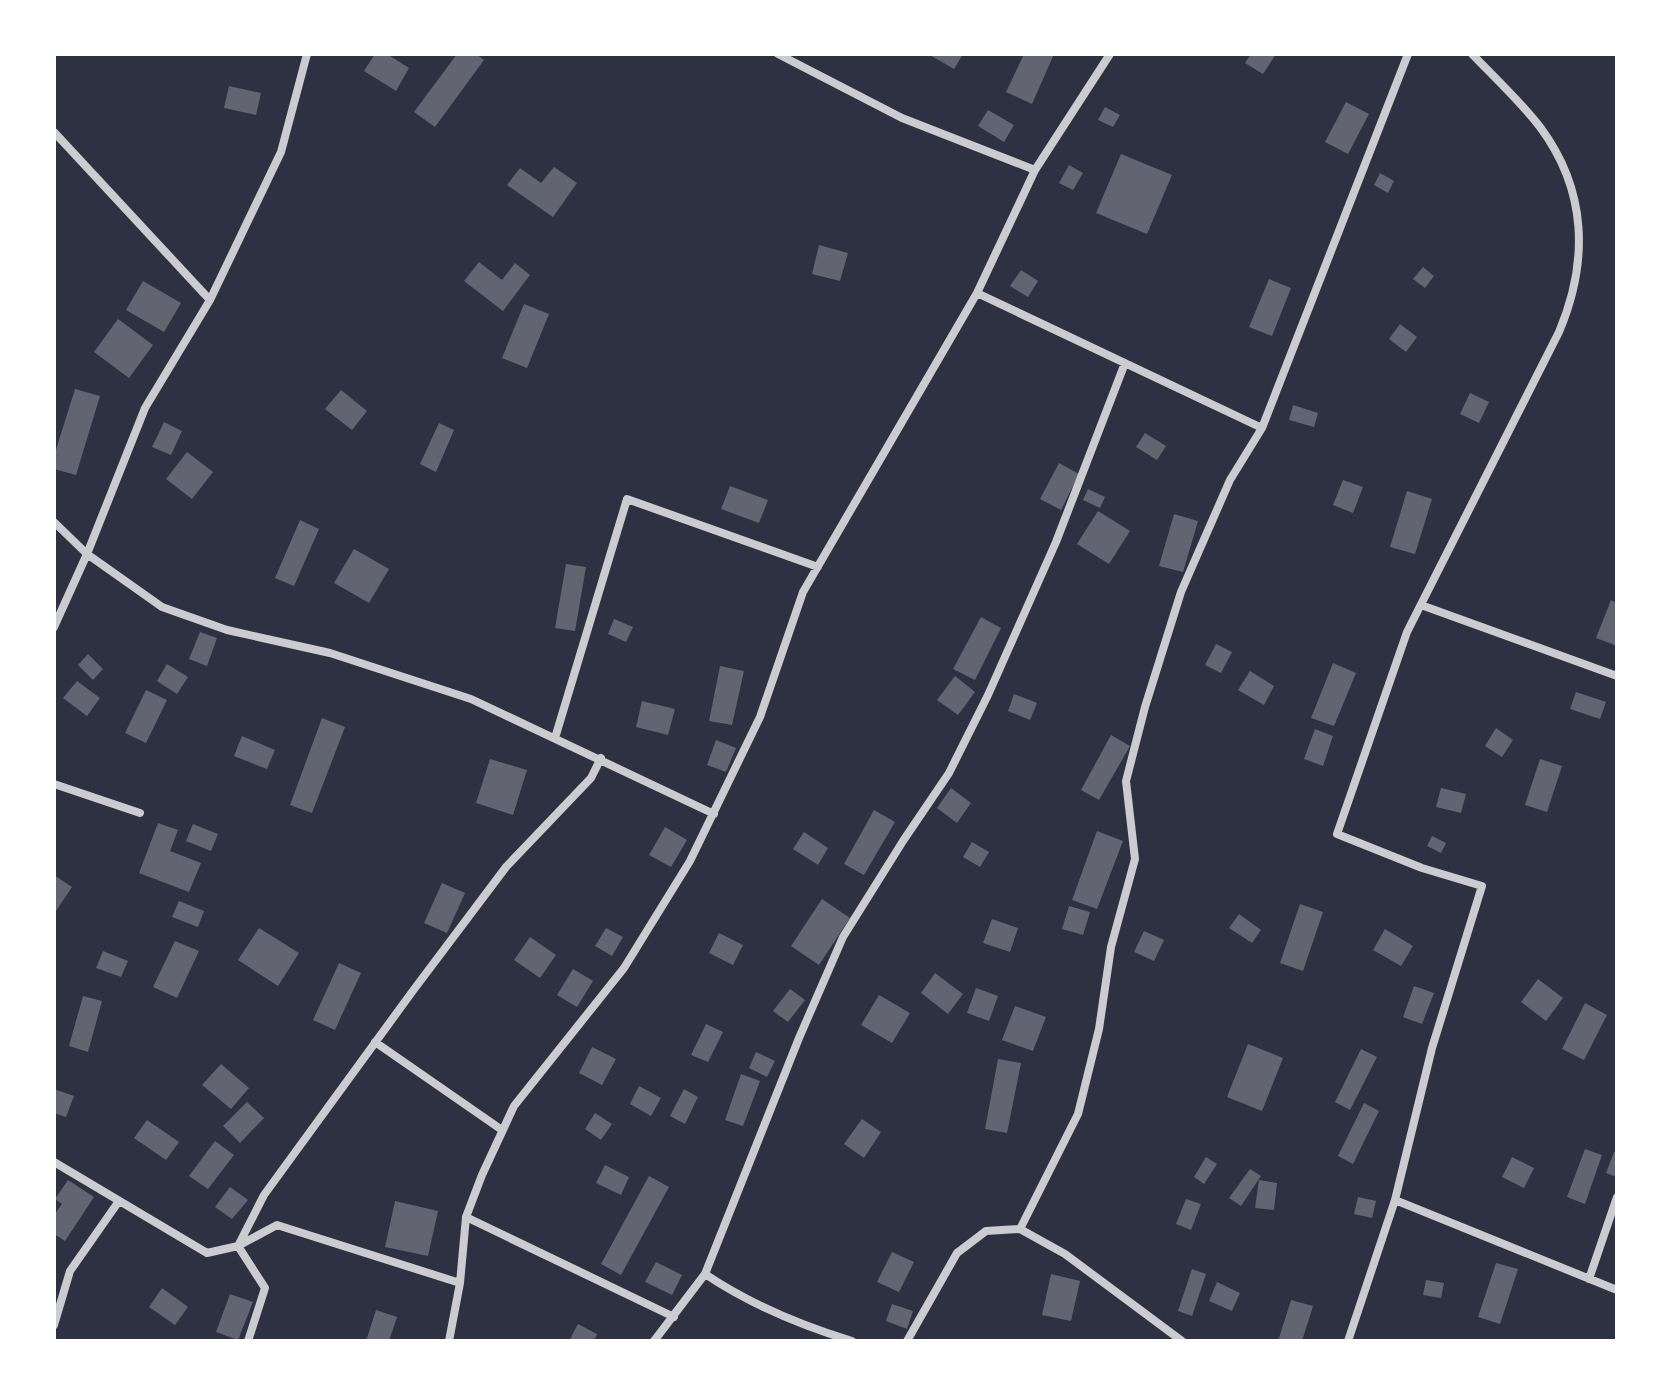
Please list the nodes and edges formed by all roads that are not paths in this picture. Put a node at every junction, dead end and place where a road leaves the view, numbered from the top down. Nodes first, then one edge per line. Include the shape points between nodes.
1 (307, 54) edge
2 (778, 54) edge
3 (1110, 54) edge
4 (1408, 54) edge
5 (1472, 54) edge
6 (54, 132) edge
7 (1035, 170) junction
8 (977, 293) junction
9 (210, 300) junction
10 (1125, 363) junction
11 (1262, 428) junction
12 (54, 522) edge
13 (87, 554) junction
14 (818, 567) junction
15 (1421, 605) junction
16 (54, 627) edge
17 (1617, 676) edge
18 (555, 738) junction
19 (601, 758) junction
20 (54, 784) edge
21 (140, 813) dead end
22 (714, 814) junction
23 (375, 1042) junction
24 (502, 1130) junction
25 (54, 1162) edge
26 (1617, 1197) edge
27 (1395, 1200) junction
28 (119, 1201) junction
29 (466, 1217) junction
30 (1020, 1229) junction
31 (238, 1246) junction
32 (705, 1274) junction
33 (1589, 1279) junction
34 (460, 1283) junction
35 (1617, 1290) edge
36 (674, 1317) junction
37 (54, 1325) edge
38 (1171, 1337) edge
39 (248, 1341) edge
40 (449, 1341) edge
41 (654, 1341) edge
42 (852, 1341) edge
43 (907, 1341) edge
44 (1182, 1341) edge
45 (1348, 1341) edge

1 - 9 street via 281,152
2 - 7 street via 902,118
3 - 7 street
4 - 11 street
5 - 15 street via 1554,148 1575,200 1579,256 1559,332
6 - 9 street
7 - 8 street
8 - 10 street
8 - 14 street
9 - 13 street via 145,408
10 - 11 street
10 - 32 street via 1056,542 988,695 949,773 843,937
11 - 30 street via 1230,480 1181,592 1145,707 1126,781 1135,859 1111,947 1099,1029 1078,1114
12 - 13 street
13 - 16 street
13 - 18 street via 162,607 471,699
14 - 18 street via 627,499
14 - 22 street via 803,592 760,717
15 - 17 street
15 - 27 street via 1391,675 1337,834 1482,886 1432,1048
18 - 19 street
19 - 22 street
19 - 23 street via 591,778 506,867
20 - 21 street
22 - 24 street via 624,968 514,1106
23 - 24 street
23 - 31 street via 264,1195
24 - 29 street
25 - 28 street
26 - 33 street
27 - 33 street
27 - 45 street
28 - 31 street via 207,1253
28 - 37 street via 70,1271
29 - 34 street
29 - 36 street
30 - 38 street via 1065,1254
30 - 43 street via 986,1231 957,1253
31 - 34 street via 277,1225
31 - 39 street via 265,1288
32 - 36 street
32 - 42 street via 737,1296
33 - 35 street
34 - 40 street
36 - 41 street
38 - 44 street

